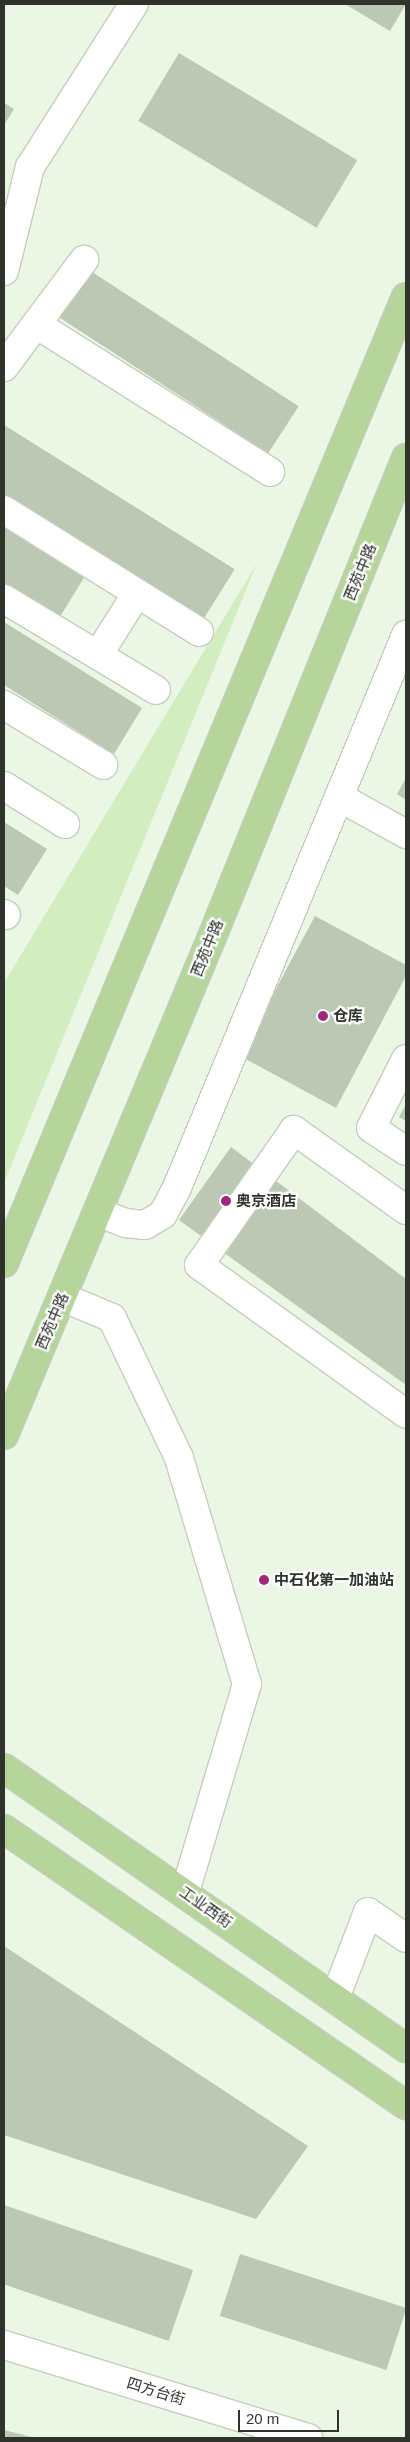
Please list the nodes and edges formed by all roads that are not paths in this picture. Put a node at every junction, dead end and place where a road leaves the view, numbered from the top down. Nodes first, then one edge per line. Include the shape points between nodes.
1 (134, 4) edge
2 (8, 237) edge
3 (84, 260) dead end
4 (4, 271) edge
5 (406, 296) edge
6 (36, 324) junction
7 (4, 367) edge
8 (406, 458) edge
9 (270, 472) dead end
10 (4, 510) edge
11 (137, 593) junction
12 (4, 599) edge
13 (199, 632) dead end
14 (406, 635) edge
15 (98, 655) junction
16 (156, 690) dead end
17 (4, 705) edge
18 (103, 764) dead end
19 (4, 786) edge
20 (339, 797) junction
21 (64, 824) dead end
22 (406, 834) edge
23 (406, 1059) edge
24 (406, 1151) edge
25 (406, 1210) edge
26 (97, 1212) junction
27 (4, 1263) edge
28 (62, 1296) junction
29 (406, 1414) edge
30 (4, 1435) edge
31 (4, 1768) edge
32 (4, 1829) edge
33 (185, 1892) junction
34 (406, 1938) edge
35 (335, 1998) junction
36 (406, 2048) edge
37 (406, 2105) edge
38 (4, 2345) edge
39 (291, 2436) edge

1 - 2 street via 30,167
2 - 4 street
3 - 6 street
5 - 27 main road
6 - 7 street
6 - 9 street
8 - 26 main road, 西苑中路
10 - 11 street
11 - 13 street
11 - 15 street
12 - 15 street
14 - 20 street
15 - 16 street
17 - 18 street
19 - 21 street
20 - 22 street
20 - 26 street via 176,1190 163,1214 146,1224 125,1223
23 - 24 street via 371,1128
25 - 29 street via 294,1130 199,1265
26 - 28 main road, 西苑中路
28 - 30 main road, 西苑中路
28 - 33 street via 112,1318 179,1458 247,1684
31 - 33 main road, 工业西街
32 - 37 main road
33 - 35 main road, 工业西街
34 - 35 street via 368,1912
35 - 36 main road, 工业西街
38 - 39 street, 四方台街

